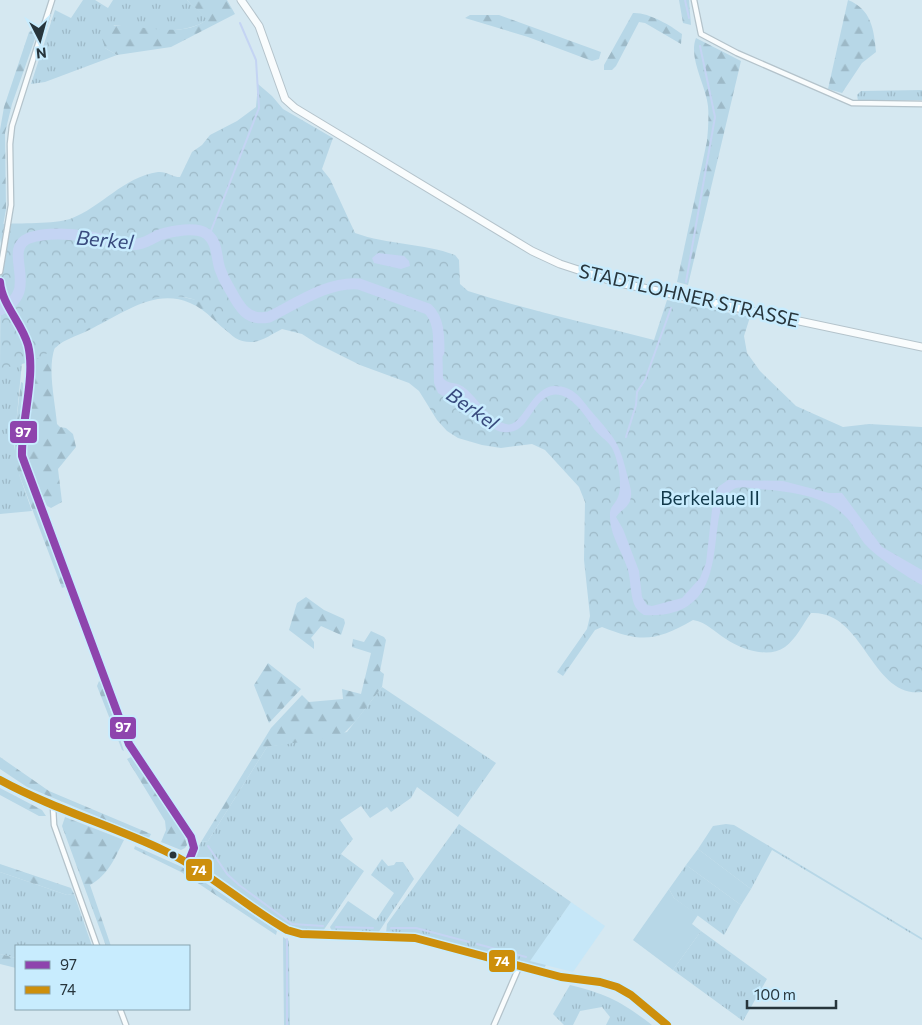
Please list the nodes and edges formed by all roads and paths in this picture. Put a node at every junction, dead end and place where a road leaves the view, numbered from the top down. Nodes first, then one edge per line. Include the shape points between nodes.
1 (52, 0) edge
2 (241, 0) edge
3 (694, 0) edge
4 (922, 104) edge
5 (0, 272) edge
6 (0, 282) edge
7 (922, 347) edge
8 (0, 776) edge
9 (0, 780) edge
10 (13, 787) junction
11 (53, 807) junction
12 (188, 863) junction
13 (97, 945) edge
14 (519, 967) junction
15 (120, 1010) edge
16 (126, 1025) edge
17 (494, 1025) edge
18 (667, 1025) edge

1 - 5 street via 12,126 11,205
2 - 7 street, STADTLOHNER STRASSE via 259,26 285,99 304,115 532,251 580,272 615,282
3 - 4 street via 701,34 772,69 852,103
6 - 12 street via 3,297 28,344 30,357 21,436 22,456 129,744 191,837 194,848
8 - 10 street
9 - 10 street
10 - 11 street
11 - 12 street
11 - 13 street via 54,825
12 - 14 street via 287,930 302,934 415,938
14 - 17 street
14 - 18 street via 617,987
15 - 16 street

